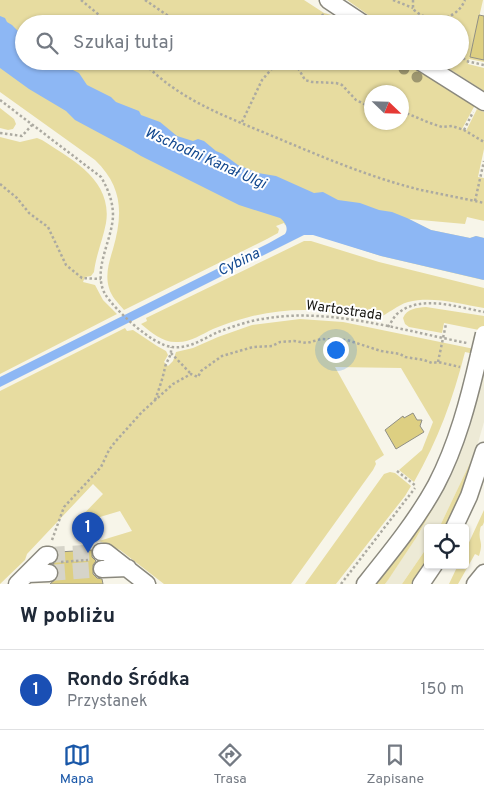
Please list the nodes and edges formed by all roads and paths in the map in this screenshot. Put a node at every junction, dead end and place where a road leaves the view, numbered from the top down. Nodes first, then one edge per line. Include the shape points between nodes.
1 (80, 0) edge
2 (145, 0) edge
3 (328, 0) edge
4 (393, 0) edge
5 (413, 0) edge
6 (465, 0) edge
7 (413, 8) junction
8 (99, 15) edge
9 (167, 15) edge
10 (350, 15) edge
11 (419, 15) edge
12 (452, 15) edge
13 (469, 62) edge
14 (484, 65) edge
15 (152, 70) edge
16 (271, 70) edge
17 (299, 70) edge
18 (433, 70) edge
19 (0, 100) edge
20 (484, 102) edge
21 (364, 104) edge
22 (409, 114) edge
23 (472, 115) dead end
24 (242, 123) junction
25 (32, 124) junction
26 (464, 130) junction
27 (0, 133) edge
28 (484, 142) edge
29 (484, 161) edge
30 (0, 184) edge
31 (475, 201) junction
32 (484, 203) edge
33 (101, 279) junction
34 (484, 312) edge
35 (446, 324) dead end
36 (388, 327) junction
37 (484, 334) edge
38 (443, 339) junction
39 (463, 343) dead end
40 (171, 347) junction
41 (171, 353) junction
42 (438, 362) junction
43 (457, 366) dead end
44 (191, 374) junction
45 (155, 401) junction
46 (484, 451) edge
47 (397, 471) dead end
48 (421, 479) dead end
49 (416, 486) junction
50 (456, 524) edge
51 (101, 552) tunnel mouth
52 (49, 561) junction
53 (128, 568) junction
54 (105, 569) joint
55 (432, 569) edge
56 (434, 569) edge
57 (484, 573) edge
58 (22, 579) edge
59 (147, 584) edge
60 (341, 584) edge
61 (365, 584) edge
62 (421, 584) edge
63 (428, 584) edge
64 (475, 584) edge

1 - 8 path
2 - 9 path
3 - 10 street
4 - 7 path
5 - 7 path
6 - 12 path via 463,6
7 - 11 path
13 - 14 path
15 - 24 path via 174,90
16 - 24 path via 262,80
17 - 21 path via 304,80 342,85
18 - 20 street
19 - 25 path
22 - 26 path via 436,125
23 - 26 path
24 - 31 path via 345,166 416,188
25 - 27 path via 22,136
25 - 33 path via 89,166 108,189 113,217
26 - 28 path
29 - 31 path
30 - 33 path via 48,227 66,264 82,278
31 - 32 path
33 - 40 path via 104,292 121,312 159,343
34 - 36 path via 424,303 408,306 395,315
35 - 38 path
36 - 38 path, Wartostrada
36 - 40 path, Wartostrada via 333,317 288,315 251,321 191,345
37 - 61 street, bridge via 459,430 436,486
38 - 39 path, Wartostrada
38 - 42 path
40 - 41 path
41 - 44 path
41 - 45 path
42 - 43 path
42 - 44 path via 405,357 347,340 321,339 253,347 222,356 198,377
44 - 45 path via 173,384
45 - 52 path via 115,442 101,467 64,507
46 - 50 street
47 - 49 path
48 - 49 path
49 - 60 path
51 - 53 street via 106,552
52 - 54 path via 104,559
52 - 58 street
53 - 54 street
53 - 59 street
55 - 62 street
56 - 63 street
57 - 64 street

